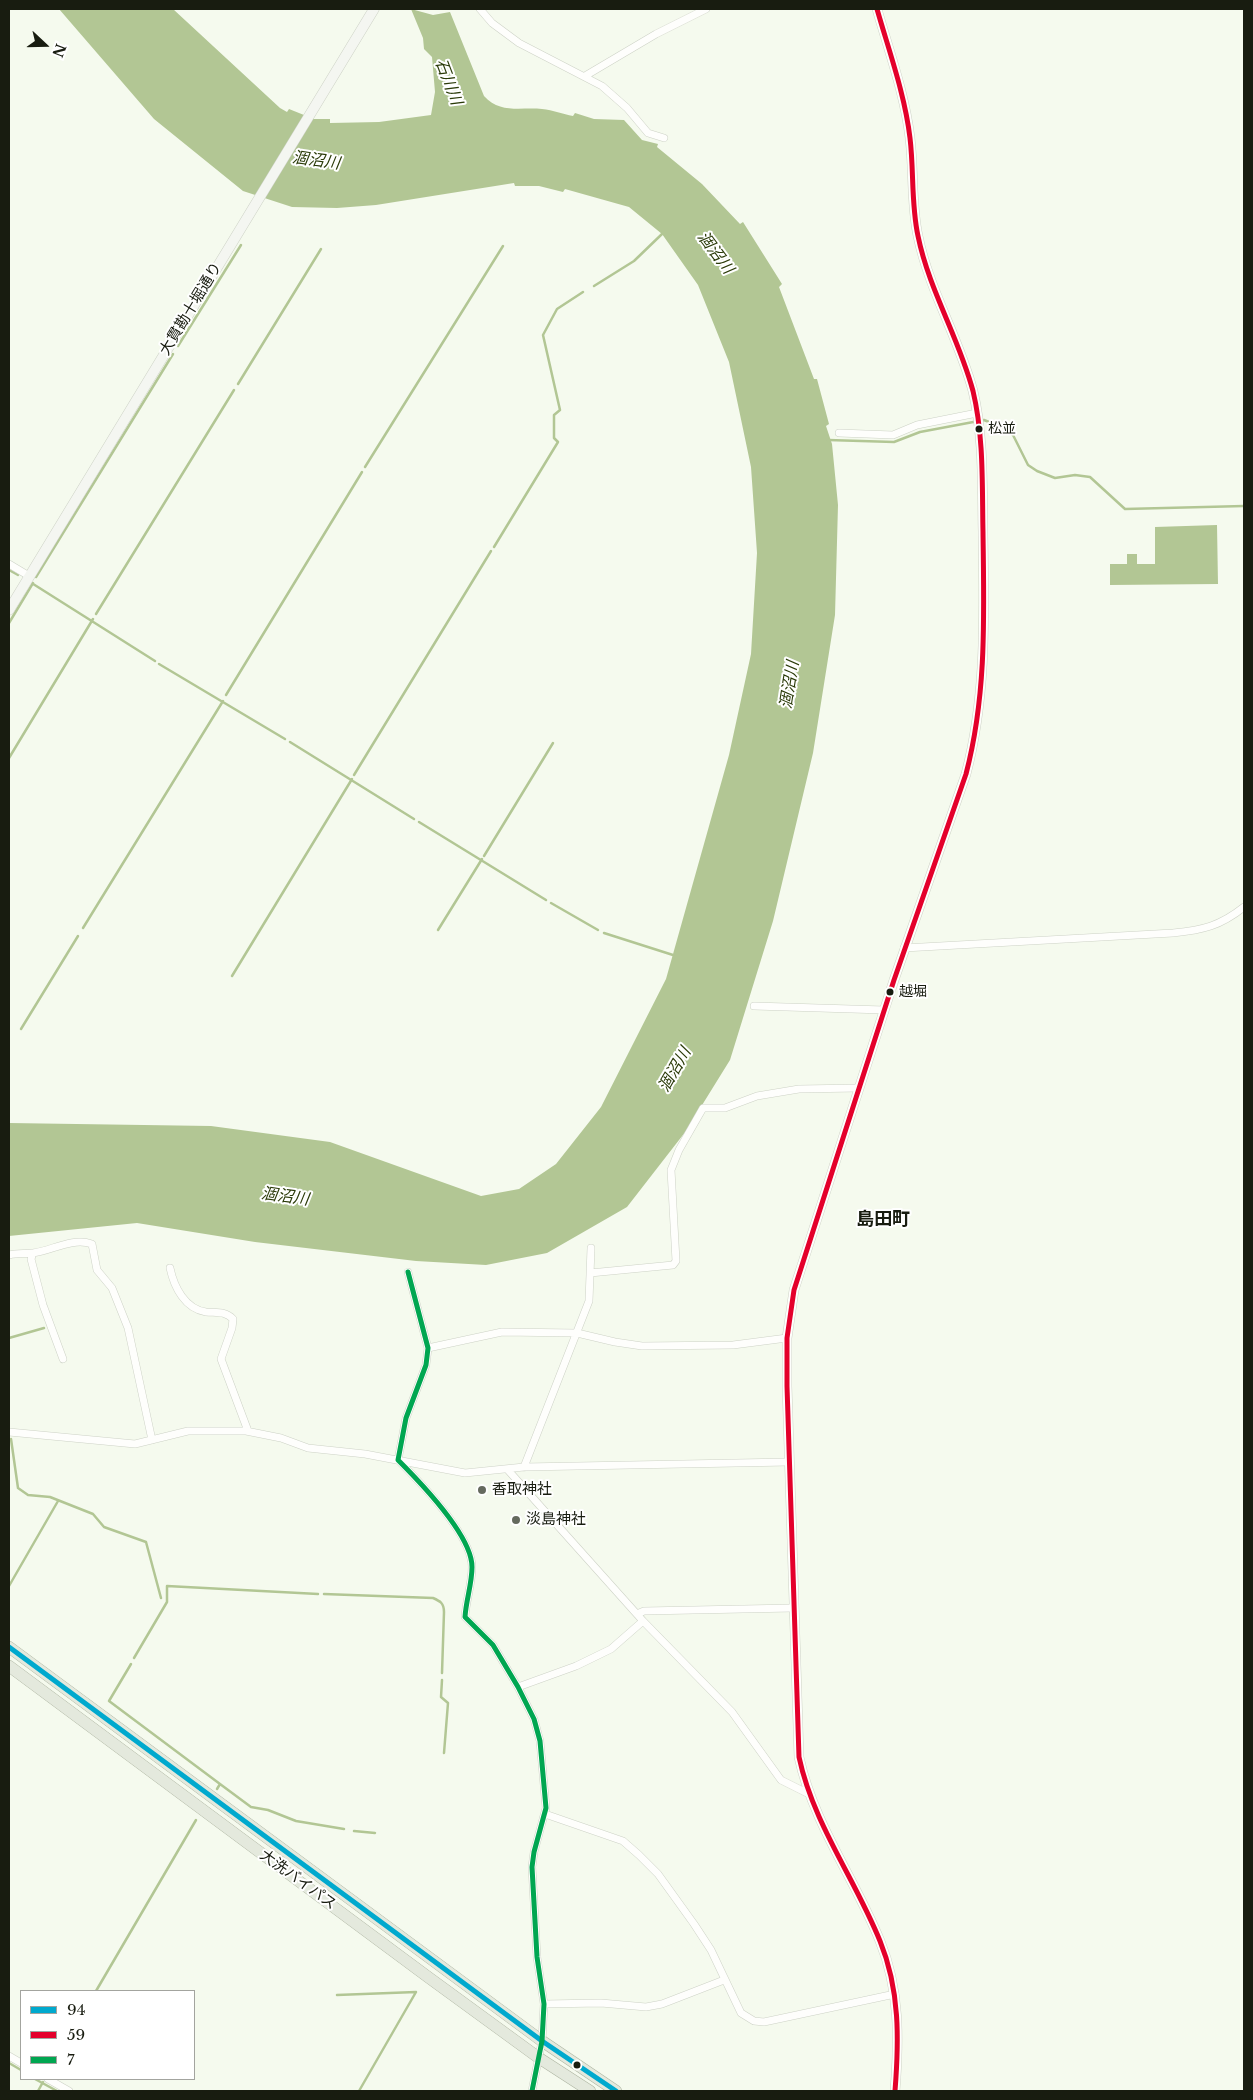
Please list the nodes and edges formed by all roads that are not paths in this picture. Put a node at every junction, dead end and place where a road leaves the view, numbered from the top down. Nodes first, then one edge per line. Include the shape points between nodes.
1 (374, 9) edge
2 (480, 9) edge
3 (706, 9) edge
4 (877, 9) edge
5 (584, 76) junction
6 (664, 138) dead end
7 (977, 413) junction
8 (839, 433) dead end
9 (9, 564) edge
10 (29, 576) junction
11 (9, 610) edge
12 (1244, 907) edge
13 (904, 948) junction
14 (754, 1006) dead end
15 (884, 1010) junction
16 (858, 1088) junction
17 (591, 1248) dead end
18 (33, 1253) junction
19 (9, 1255) edge
20 (170, 1268) dead end
21 (408, 1272) dead end
22 (590, 1273) junction
23 (577, 1333) junction
24 (786, 1338) junction
25 (428, 1348) junction
26 (63, 1359) dead end
27 (248, 1431) junction
28 (9, 1432) edge
29 (152, 1440) junction
30 (398, 1460) junction
31 (789, 1462) junction
32 (524, 1467) junction
33 (507, 1468) junction
34 (793, 1608) junction
35 (637, 1614) junction
36 (643, 1621) junction
37 (9, 1648) edge
38 (9, 1666) edge
39 (518, 1687) junction
40 (809, 1794) junction
41 (546, 1814) junction
42 (724, 1980) junction
43 (895, 1994) junction
44 (544, 2004) junction
45 (542, 2041) junction
46 (9, 2056) edge
47 (539, 2058) junction
48 (20, 2062) edge
49 (50, 2080) edge
50 (69, 2091) edge
51 (532, 2091) edge
52 (590, 2091) edge
53 (616, 2091) edge
54 (895, 2091) edge

1 - 10 main road, 大貫勘十堀通り
2 - 5 street via 519,43
3 - 5 street
4 - 7 street via 906,114 921,252 969,378
5 - 6 street via 602,86 627,108 648,133
7 - 8 street via 917,425 893,435
7 - 13 street via 983,480 981,692 966,774
9 - 10 street
10 - 11 main road, 大貫勘十堀通り
12 - 13 street via 1222,923 1182,932
13 - 15 street
14 - 15 street
15 - 16 street
16 - 22 street via 799,1089 756,1096 725,1108 703,1108 678,1150 671,1170 676,1261 673,1265
16 - 24 street via 794,1290
17 - 22 street
18 - 19 street
18 - 26 street via 31,1259 43,1305
18 - 29 street via 56,1245 92,1244 97,1270 112,1288 128,1328
20 - 27 street via 177,1289 195,1308 222,1313 233,1319 221,1359
21 - 25 street
22 - 23 street via 588,1300
23 - 24 street via 642,1346 747,1344
23 - 25 street via 502,1332
23 - 32 street
24 - 31 street
25 - 30 street via 426,1365 406,1418
27 - 29 street via 188,1430
27 - 30 street via 308,1448
28 - 29 street via 135,1444
30 - 33 street via 465,1473
30 - 39 street via 434,1498 459,1532 472,1565 465,1617 493,1645
31 - 32 street
31 - 34 street
32 - 33 street
33 - 35 street
34 - 35 street via 644,1611
34 - 40 street via 797,1739
35 - 36 street
36 - 39 street via 612,1649
36 - 40 street via 732,1712 781,1780
37 - 45 highway, 大洗バイパス
38 - 47 highway, 大洗バイパス
39 - 41 street via 534,1719 540,1741
40 - 43 street via 881,1942
41 - 42 street via 623,1841 639,1854 658,1874 694,1924 711,1950
41 - 44 street via 532,1867 537,1957
42 - 43 street via 741,2013 754,2021 764,2022
42 - 44 street via 646,2007 601,2003
43 - 54 street via 899,2032
44 - 45 street
45 - 47 street
45 - 53 highway, 大洗バイパス
46 - 48 street
47 - 51 street
47 - 52 highway, 大洗バイパス
49 - 50 street

